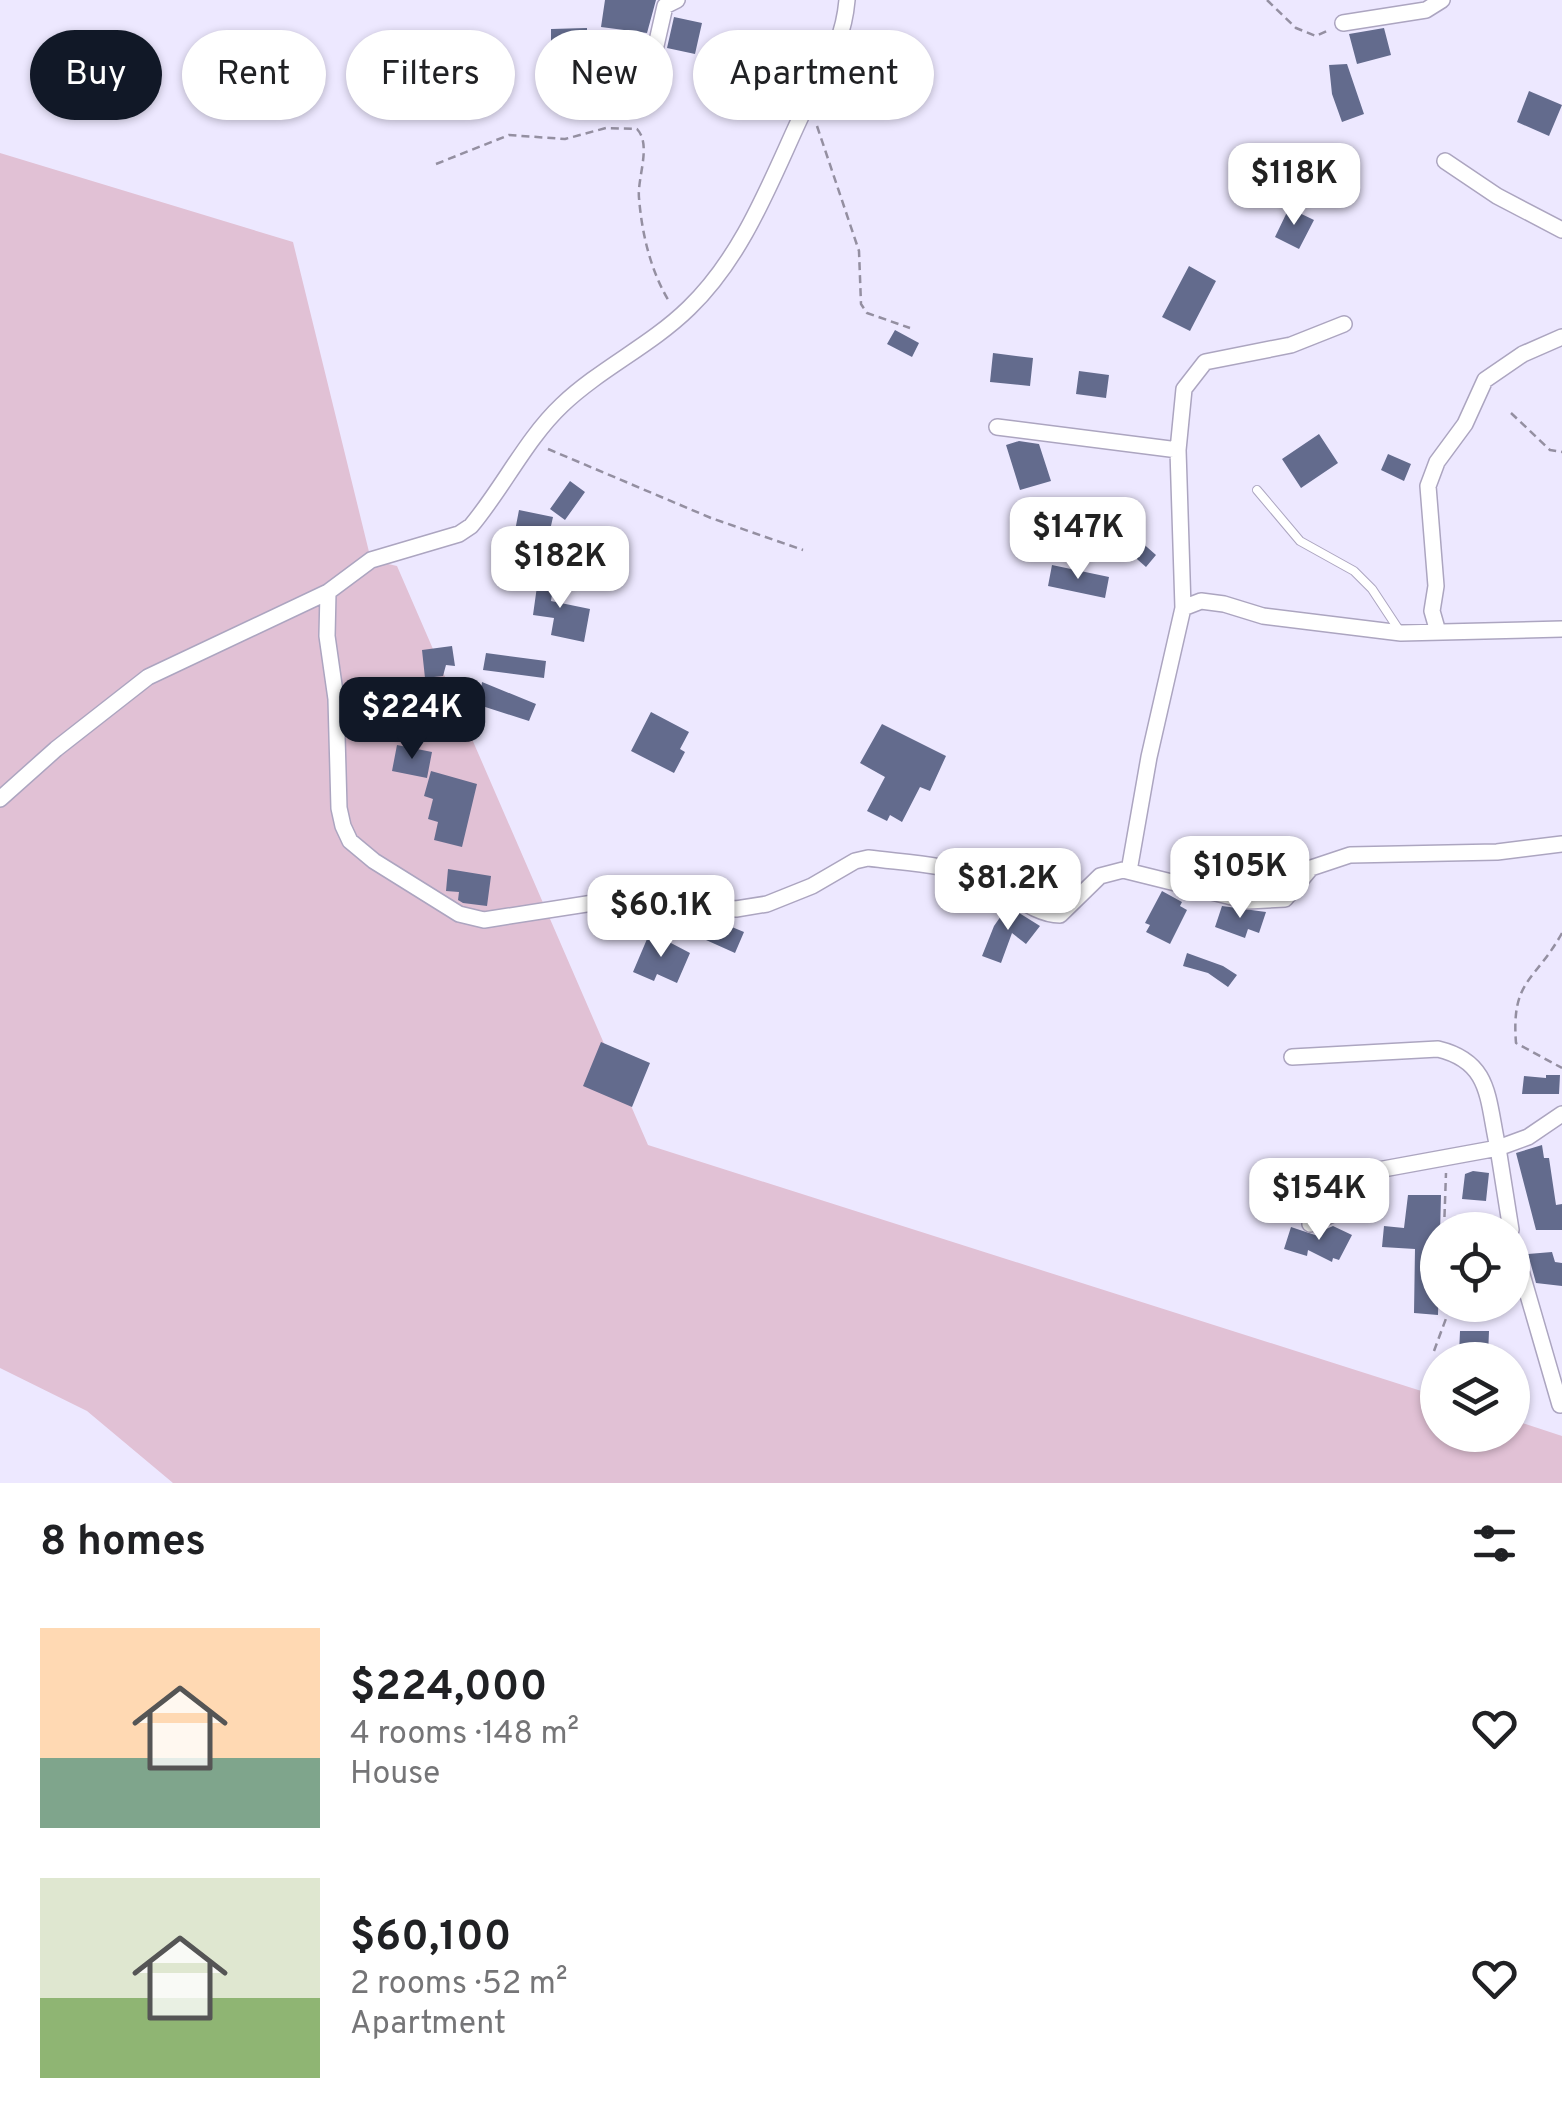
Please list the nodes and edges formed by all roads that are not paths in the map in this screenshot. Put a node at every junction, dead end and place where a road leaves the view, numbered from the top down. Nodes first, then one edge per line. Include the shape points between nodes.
1 (677, 0) edge
2 (847, 0) edge
3 (1442, 0) edge
4 (1343, 23) road end
5 (660, 30) edge
6 (1444, 161) dead end
7 (1562, 230) edge
8 (1344, 324) dead end
9 (1562, 338) edge
10 (998, 427) dead end
11 (1178, 450) junction
12 (1257, 490) dead end
13 (328, 592) junction
14 (1182, 608) junction
15 (1562, 629) edge
16 (1401, 632) junction
17 (1438, 632) junction
18 (0, 799) edge
19 (1562, 844) edge
20 (1130, 872) junction
21 (1292, 1056) dead end
22 (1562, 1114) edge
23 (1498, 1148) junction
24 (1507, 1212) edge
25 (1310, 1224) dead end
26 (1530, 1302) edge
27 (1560, 1405) edge

1 - 5 street via 665,6
2 - 13 street via 839,47 715,280 651,343 560,407 470,526 371,560
3 - 4 street via 1426,10
6 - 7 street
8 - 11 street via 1291,345 1206,362 1184,389
9 - 17 street via 1485,380 1437,462 1428,486
10 - 11 street
11 - 14 street
12 - 16 lane via 1300,541 1354,571
13 - 18 street via 148,677
13 - 20 street via 343,826 350,842 374,861 459,914 484,920 625,898 736,909 767,904 868,858 954,870 1060,915 1100,876
14 - 16 street via 1224,604 1264,616
14 - 20 street
15 - 17 street
16 - 17 street
19 - 20 street via 1338,857 1312,868 1284,899 1248,901
21 - 23 street via 1438,1049 1460,1054 1483,1082
22 - 23 street
23 - 24 street
23 - 25 street via 1367,1172 1348,1208
26 - 27 street

